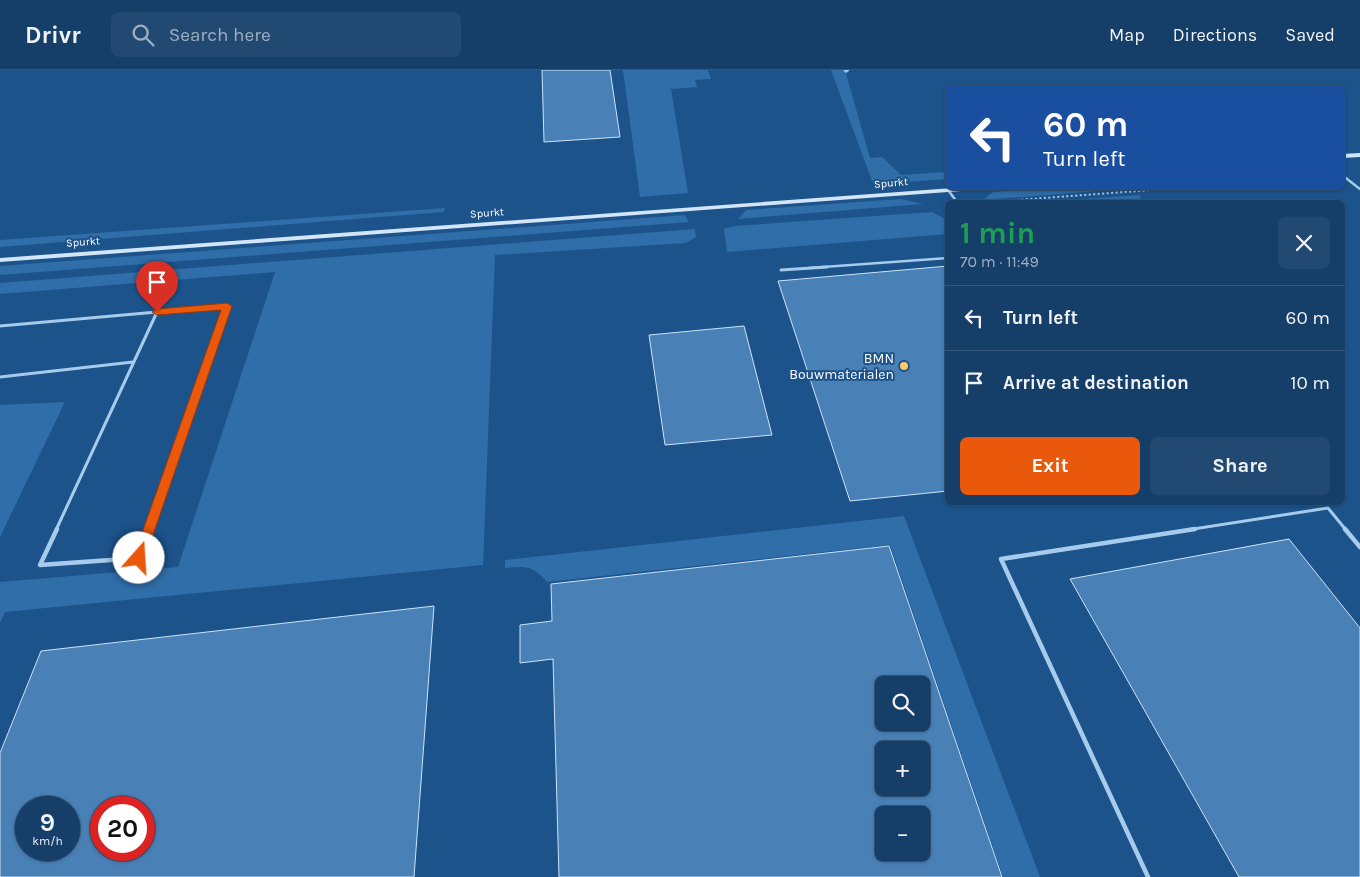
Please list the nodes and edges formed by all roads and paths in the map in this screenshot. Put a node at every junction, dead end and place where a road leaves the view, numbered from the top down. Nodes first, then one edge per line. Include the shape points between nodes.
1 (1360, 155) edge
2 (1345, 156) edge
3 (1345, 177) edge
4 (948, 190) joint
5 (1151, 190) edge
6 (1360, 190) edge
7 (956, 200) edge
8 (1014, 200) edge
9 (945, 258) edge
10 (0, 260) edge
11 (781, 270) dead end
12 (157, 312) junction
13 (0, 326) edge
14 (133, 362) junction
15 (0, 377) edge
16 (1360, 546) edge
17 (1148, 877) edge

1 - 2 street
3 - 6 lane
4 - 7 lane
4 - 10 street, Spurkt
5 - 8 path
9 - 11 lane
12 - 13 lane
12 - 14 lane
12 - 14 lane via 227,306 139,558 40,565
14 - 15 lane
16 - 17 lane via 1328,508 1001,559

